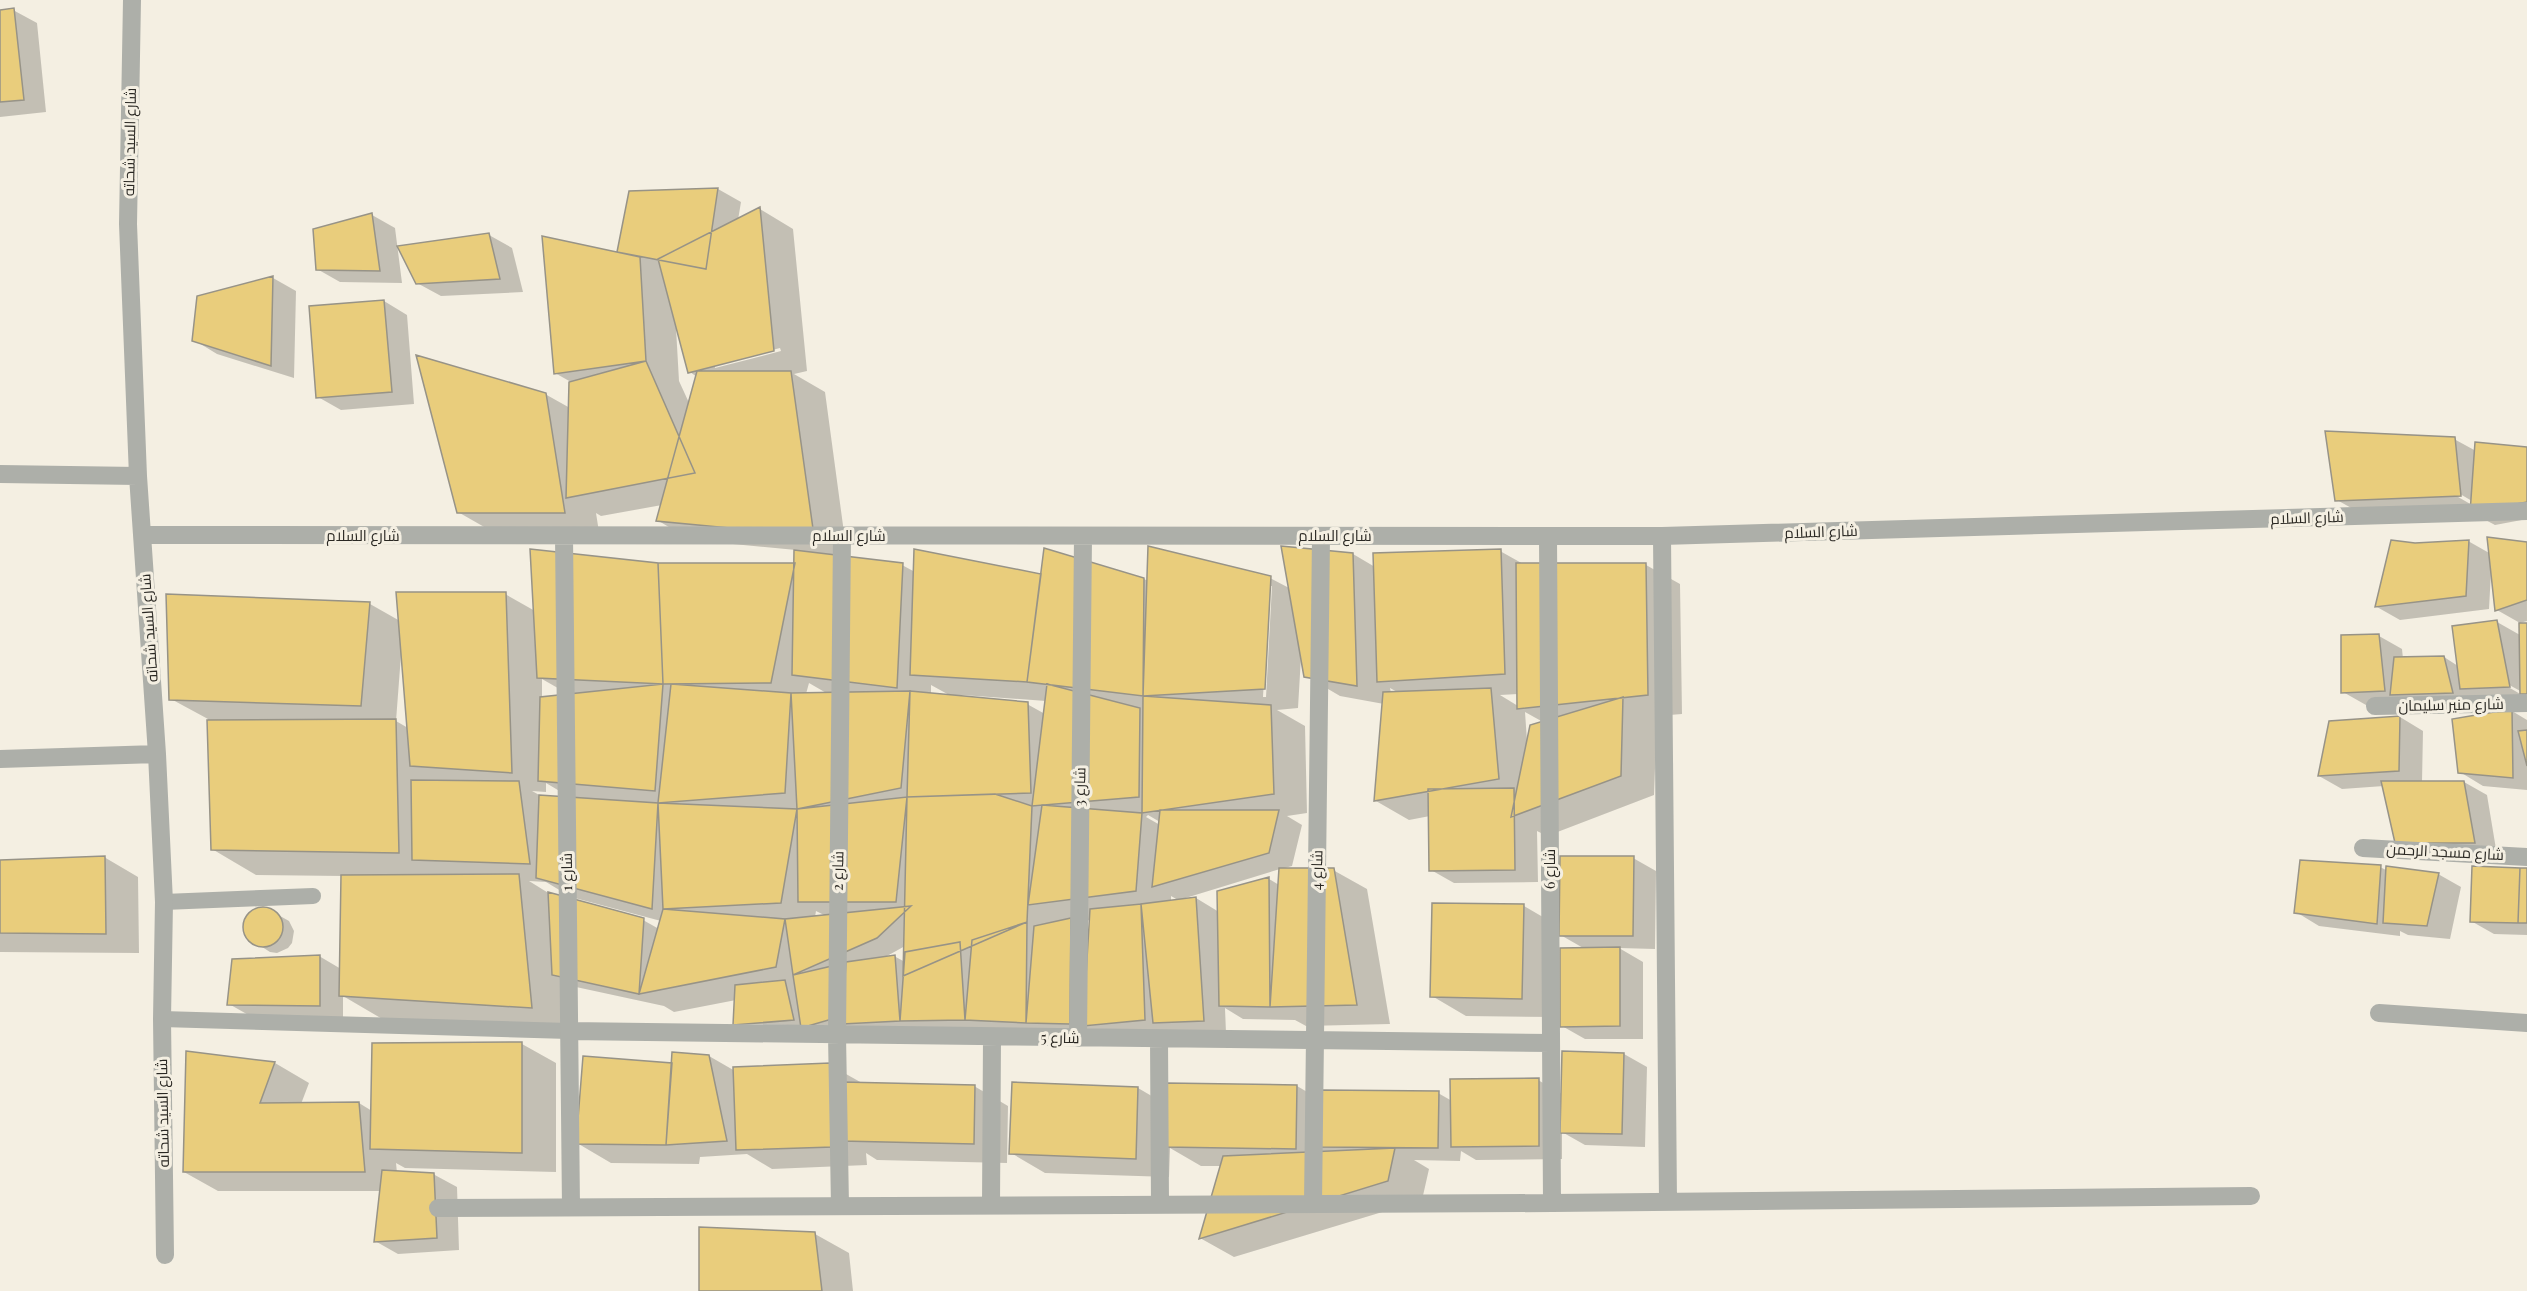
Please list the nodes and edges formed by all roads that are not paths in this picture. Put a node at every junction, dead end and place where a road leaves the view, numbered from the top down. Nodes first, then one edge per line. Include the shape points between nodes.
1 (132, 0) edge
2 (0, 474) edge
3 (138, 476) junction
4 (2527, 511) edge
5 (143, 535) junction
6 (564, 536) junction
7 (842, 536) junction
8 (1548, 536) junction
9 (1662, 536) junction
10 (1083, 537) junction
11 (1321, 537) junction
12 (2527, 703) edge
13 (2375, 706) dead end
14 (157, 754) junction
15 (0, 759) edge
16 (2363, 848) dead end
17 (2527, 857) edge
18 (313, 897) dead end
19 (164, 902) junction
20 (2379, 1013) dead end
21 (162, 1019) junction
22 (2527, 1023) edge
23 (569, 1031) junction
24 (837, 1035) junction
25 (992, 1036) junction
26 (1077, 1038) junction
27 (1158, 1039) junction
28 (1315, 1041) junction
29 (1551, 1043) junction
30 (2250, 1196) dead end
31 (1668, 1202) junction
32 (1313, 1203) junction
33 (1552, 1203) junction
34 (1160, 1204) junction
35 (991, 1205) junction
36 (840, 1206) junction
37 (571, 1207) junction
38 (438, 1208) dead end
39 (165, 1255) dead end

1 - 3 street, شارع السيد شحاته via 128,224
2 - 3 street
3 - 5 street, شارع السيد شحاته
4 - 9 street, شارع السلام
5 - 6 street, شارع السلام
5 - 14 street, شارع السيد شحاته
6 - 7 street, شارع السلام
6 - 23 street, شارع 1
7 - 10 street, شارع السلام
7 - 24 street, شارع 2
8 - 9 street, شارع السلام
8 - 11 street, شارع السلام
8 - 29 street, شارع 6
9 - 31 street
10 - 11 street, شارع السلام
10 - 26 street, شارع 3
11 - 28 street, شارع 4
12 - 13 street, شارع منير سليمان
14 - 15 street
14 - 19 street, شارع السيد شحاته
16 - 17 street, شارع مسجد الرحمن
18 - 19 lane
19 - 21 street, شارع السيد شحاته
20 - 22 street
21 - 23 lane
21 - 39 street, شارع السيد شحاته
23 - 24 street, شارع 5
23 - 37 street, شارع 1
24 - 25 street, شارع 5
24 - 36 street, شارع 2
25 - 26 street, شارع 5
25 - 35 street
26 - 27 street, شارع 5
27 - 28 street, شارع 5
27 - 34 street
28 - 29 street, شارع 5
28 - 32 street, شارع 4
29 - 33 street, شارع 6
30 - 31 street
31 - 33 street
32 - 33 street
32 - 34 street
34 - 35 street
35 - 36 street
36 - 37 street
37 - 38 street

